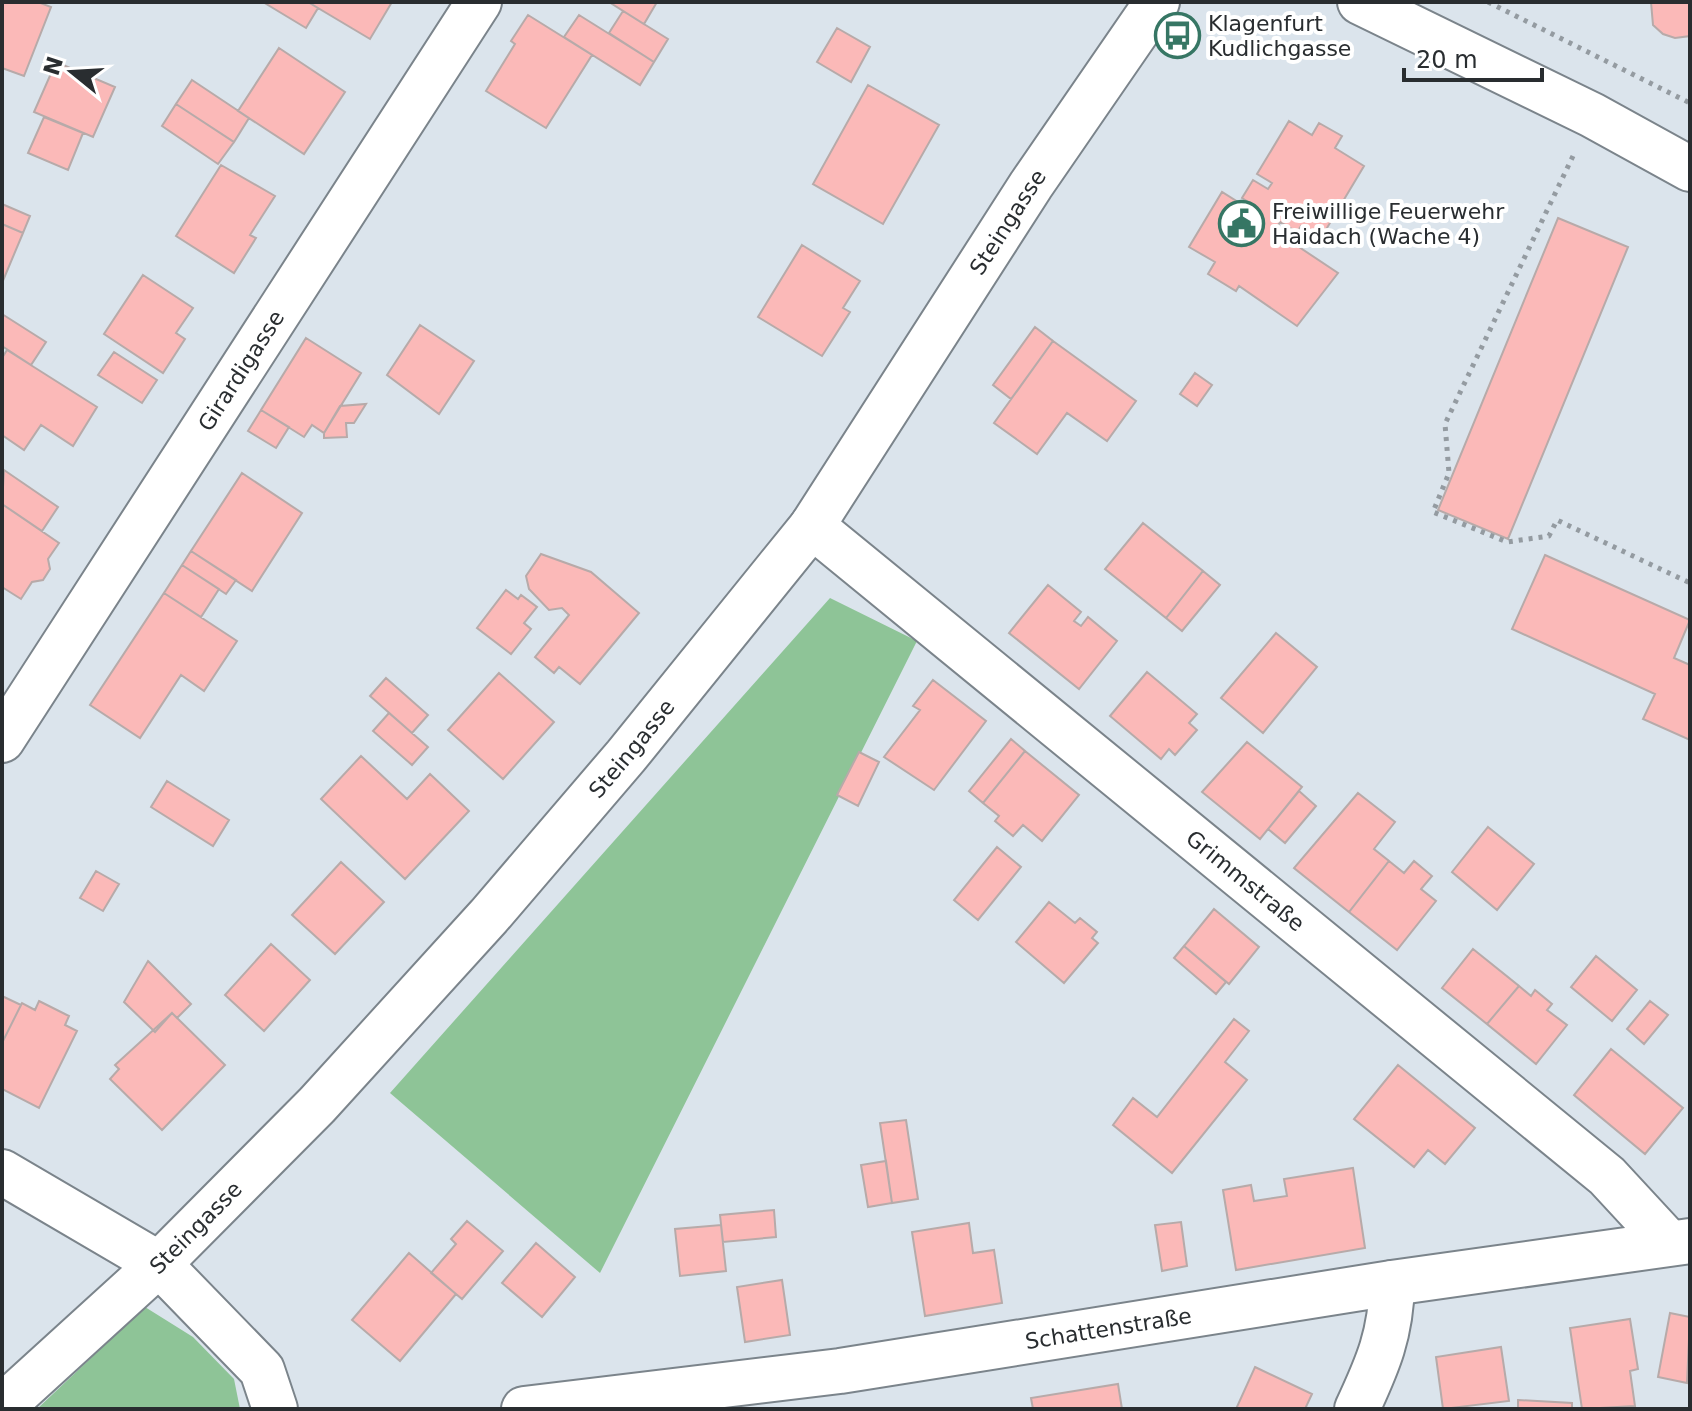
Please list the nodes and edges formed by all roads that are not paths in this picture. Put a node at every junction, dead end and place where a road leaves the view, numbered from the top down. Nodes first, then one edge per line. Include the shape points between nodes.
1 (479, 2) edge
2 (1157, 2) edge
3 (1360, 2) edge
4 (1690, 169) edge
5 (812, 526) junction
6 (2, 740) edge
7 (2, 1172) edge
8 (1679, 1242) edge
9 (159, 1264) junction
10 (1392, 1283) junction
11 (268, 1390) edge
12 (835, 1390) edge
13 (2, 1407) edge
14 (524, 1409) edge
15 (1357, 1409) edge

1 - 6 street, Girardigasse
2 - 5 street, Steingasse via 1031,185
3 - 4 street
5 - 8 street, Grimmstraße via 1607,1176
5 - 9 street, Steingasse via 489,916 317,1105
7 - 9 street
8 - 10 street, Schattenstraße
9 - 11 street
9 - 13 street, Steingasse
10 - 12 street, Schattenstraße
10 - 15 street via 1391,1324
12 - 14 street, Schattenstraße

